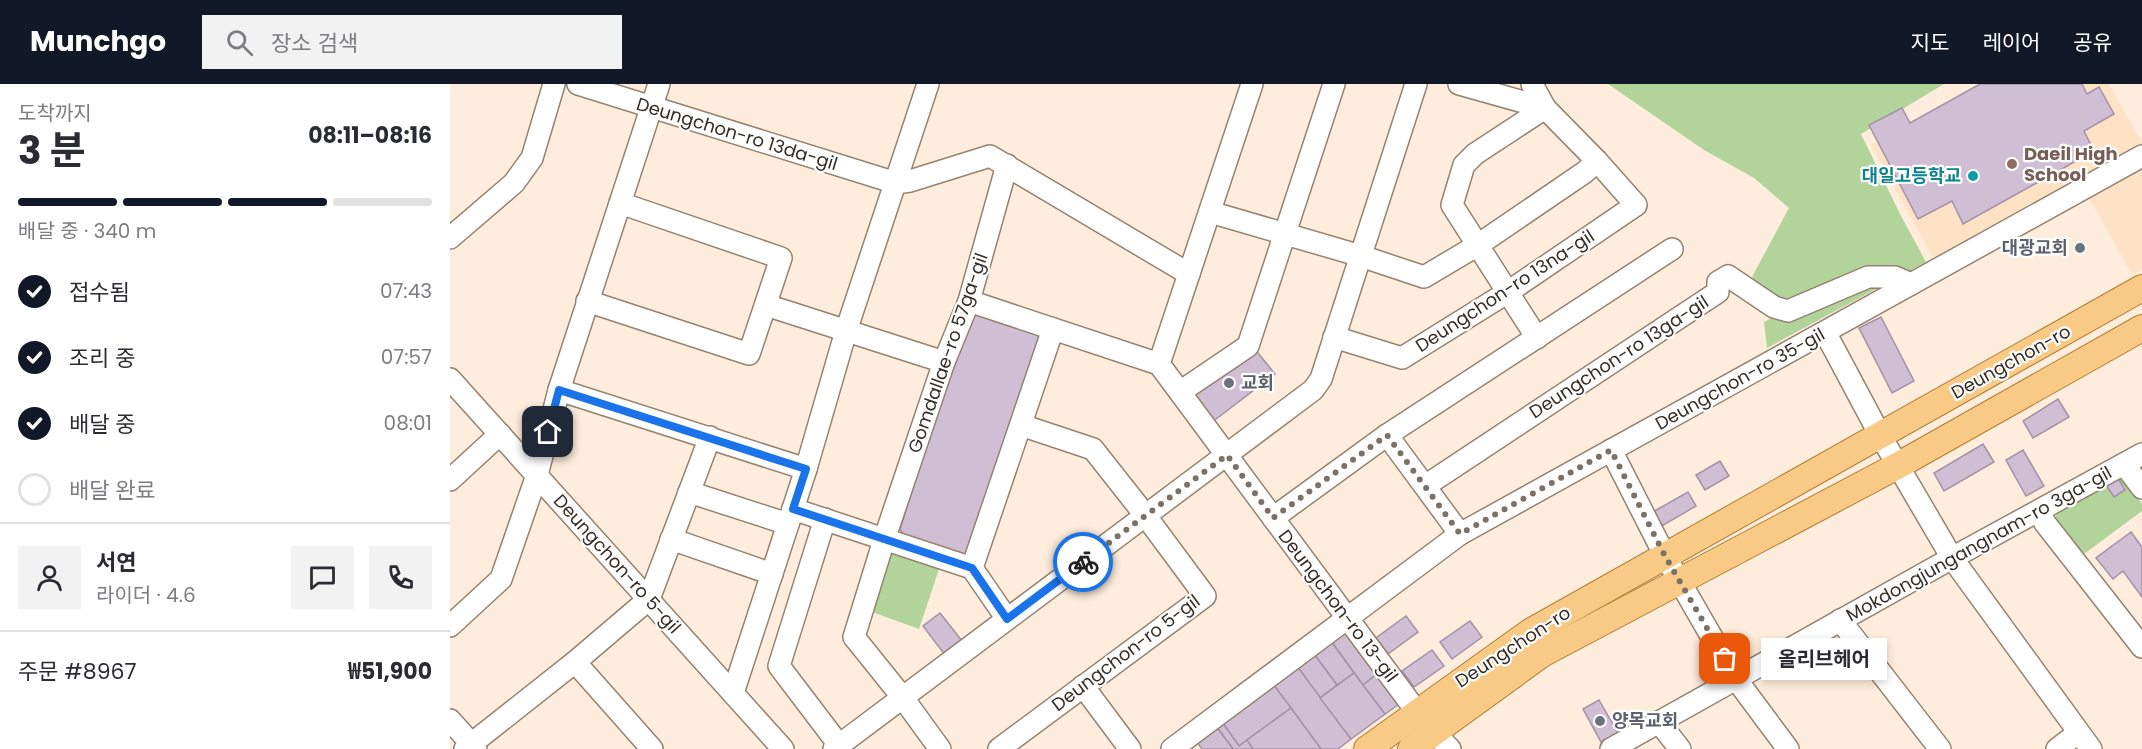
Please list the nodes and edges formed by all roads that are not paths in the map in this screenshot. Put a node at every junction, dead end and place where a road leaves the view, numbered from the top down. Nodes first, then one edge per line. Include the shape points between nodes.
1 (554, 84) edge
2 (578, 84) edge
3 (659, 84) edge
4 (928, 84) edge
5 (1252, 84) edge
6 (1334, 84) edge
7 (1416, 84) edge
8 (1459, 84) edge
9 (1532, 84) edge
10 (651, 108) junction
11 (1545, 108) junction
12 (2142, 156) edge
13 (1598, 161) junction
14 (1007, 165) junction
15 (896, 183) junction
16 (620, 203) junction
17 (1210, 212) junction
18 (1285, 234) junction
19 (450, 238) edge
20 (1478, 245) junction
21 (1671, 249) dead end
22 (1361, 256) junction
23 (1189, 273) junction
24 (1911, 284) junction
25 (1508, 292) junction
26 (2140, 295) edge
27 (587, 301) junction
28 (969, 301) junction
29 (766, 305) junction
30 (2142, 328) edge
31 (1053, 329) junction
32 (846, 331) junction
33 (1825, 332) junction
34 (1334, 337) junction
35 (1537, 338) junction
36 (944, 362) junction
37 (1159, 363) junction
38 (450, 379) edge
39 (559, 390) junction
40 (1180, 392) junction
41 (1021, 425) junction
42 (500, 434) junction
43 (1387, 435) junction
44 (1880, 435) junction
45 (710, 437) junction
46 (1611, 450) junction
47 (1227, 455) junction
48 (2133, 459) edge
49 (1899, 465) junction
50 (806, 469) junction
51 (537, 475) junction
52 (450, 480) edge
53 (1425, 486) junction
54 (2142, 488) edge
55 (689, 492) junction
56 (2039, 511) junction
57 (1145, 514) junction
58 (790, 516) junction
59 (1273, 518) junction
60 (825, 519) junction
61 (1460, 534) junction
62 (671, 539) junction
63 (884, 540) junction
64 (1665, 556) junction
65 (1952, 558) junction
66 (972, 568) junction
67 (772, 574) junction
68 (1679, 581) junction
69 (649, 599) junction
70 (1347, 618) junction
71 (1007, 619) junction
72 (1840, 620) junction
73 (450, 626) edge
74 (2142, 647) edge
75 (575, 662) junction
76 (1736, 679) junction
77 (1083, 686) junction
78 (733, 693) junction
79 (903, 698) junction
80 (1417, 711) junction
81 (450, 720) edge
82 (1659, 722) junction
83 (1441, 741) edge
84 (2084, 741) edge
85 (471, 747) edge
86 (836, 747) edge
87 (652, 749) edge
88 (783, 749) edge
89 (939, 749) edge
90 (999, 749) edge
91 (1130, 749) edge
92 (1172, 749) edge
93 (1367, 749) edge
94 (1410, 749) edge
95 (1611, 749) edge
96 (1680, 749) edge
97 (1788, 749) edge
98 (1940, 749) edge
99 (2056, 749) edge

1 - 19 street via 532,158 514,183
2 - 10 street, Deungchon-ro 13da-gil
3 - 10 street
4 - 15 street
5 - 17 street
6 - 18 street
7 - 22 street
8 - 11 street
9 - 11 street
10 - 15 street, Deungchon-ro 13da-gil
10 - 16 street
11 - 13 street
11 - 20 street via 1464,165 1452,205
12 - 24 street, Deungchon-ro 35-gil
13 - 20 street
13 - 25 street, Deungchon-ro 13na-gil via 1636,205
14 - 15 street via 990,156
14 - 23 street
14 - 28 street, Gomdallae-ro 57ga-gil
15 - 32 street
16 - 27 street
16 - 29 street via 781,258
17 - 18 street
17 - 23 street
18 - 22 street
18 - 40 street via 1248,346
20 - 22 street via 1424,278
20 - 25 street
21 - 35 street
22 - 34 street
23 - 37 street
24 - 33 street, Deungchon-ro 35-gil
24 - 53 street, Deungchon-ro 13ga-gil via 1895,277 1868,277 1788,311 1774,307 1728,276 1718,282 1718,292
25 - 34 street, Deungchon-ro 13na-gil via 1402,358
25 - 35 street
26 - 44 main road, Deungchon-ro
27 - 29 street via 749,354
27 - 39 street
28 - 31 street
28 - 36 street, Gomdallae-ro 57ga-gil
29 - 32 street
30 - 49 main road, Deungchon-ro
31 - 37 street
31 - 41 street
32 - 36 street
32 - 50 street
33 - 44 street
33 - 46 street, Deungchon-ro 35-gil
34 - 47 street via 1321,379 1313,390
35 - 43 street
36 - 63 street, Gomdallae-ro 57ga-gil
37 - 40 street, Deungchon-ro 13-gil
38 - 42 street, Deungchon-ro 5-gil
39 - 45 street
39 - 51 street
40 - 47 street, Deungchon-ro 13-gil
41 - 57 street via 1093,448
41 - 66 street
42 - 51 street, Deungchon-ro 5-gil
42 - 52 street
43 - 53 street
43 - 59 street
44 - 49 street
44 - 64 main road, Deungchon-ro
45 - 50 street
45 - 55 street
46 - 61 street, Deungchon-ro 35-gil
46 - 64 street
47 - 57 street
47 - 59 street, Deungchon-ro 13-gil
48 - 54 street
48 - 56 street, Mokdongjungangnam-ro 3ga-gil
49 - 65 street
49 - 68 main road, Deungchon-ro
50 - 58 street
51 - 69 street, Deungchon-ro 5-gil
51 - 73 street via 501,579
53 - 61 street
55 - 58 street
55 - 62 street
56 - 65 street, Mokdongjungangnam-ro 3ga-gil
56 - 74 street
57 - 71 street
57 - 77 street, Deungchon-ro 5-gil via 1205,596
58 - 60 street
58 - 67 street
59 - 70 street, Deungchon-ro 13-gil
60 - 63 street
60 - 86 street via 779,666
61 - 70 street, Deungchon-ro 35-gil
62 - 67 street
62 - 69 street
63 - 66 street
63 - 79 street, Gomdallae-ro 57ga-gil via 854,638
64 - 68 street
64 - 80 main road, Deungchon-ro via 1530,632
65 - 72 street, Mokdongjungangnam-ro 3ga-gil
65 - 84 street
66 - 71 street
67 - 78 street
68 - 76 street
68 - 83 main road, Deungchon-ro via 1542,654
69 - 75 street
69 - 78 street, Deungchon-ro 5-gil
70 - 80 street, Deungchon-ro 13-gil
70 - 92 street, Deungchon-ro 35-gil
71 - 79 street
72 - 76 street, Mokdongjungangnam-ro 3ga-gil
72 - 98 street
75 - 85 street
75 - 87 street
76 - 82 street, Mokdongjungangnam-ro 3ga-gil
76 - 97 street
77 - 90 street, Deungchon-ro 5-gil
77 - 91 street
78 - 88 street, Deungchon-ro 5-gil
79 - 86 street
79 - 89 street
80 - 83 street, Deungchon-ro 13-gil
80 - 93 main road, Deungchon-ro
81 - 85 street
82 - 95 street, Mokdongjungangnam-ro 3ga-gil
82 - 96 street
83 - 94 main road, Deungchon-ro
84 - 99 street

